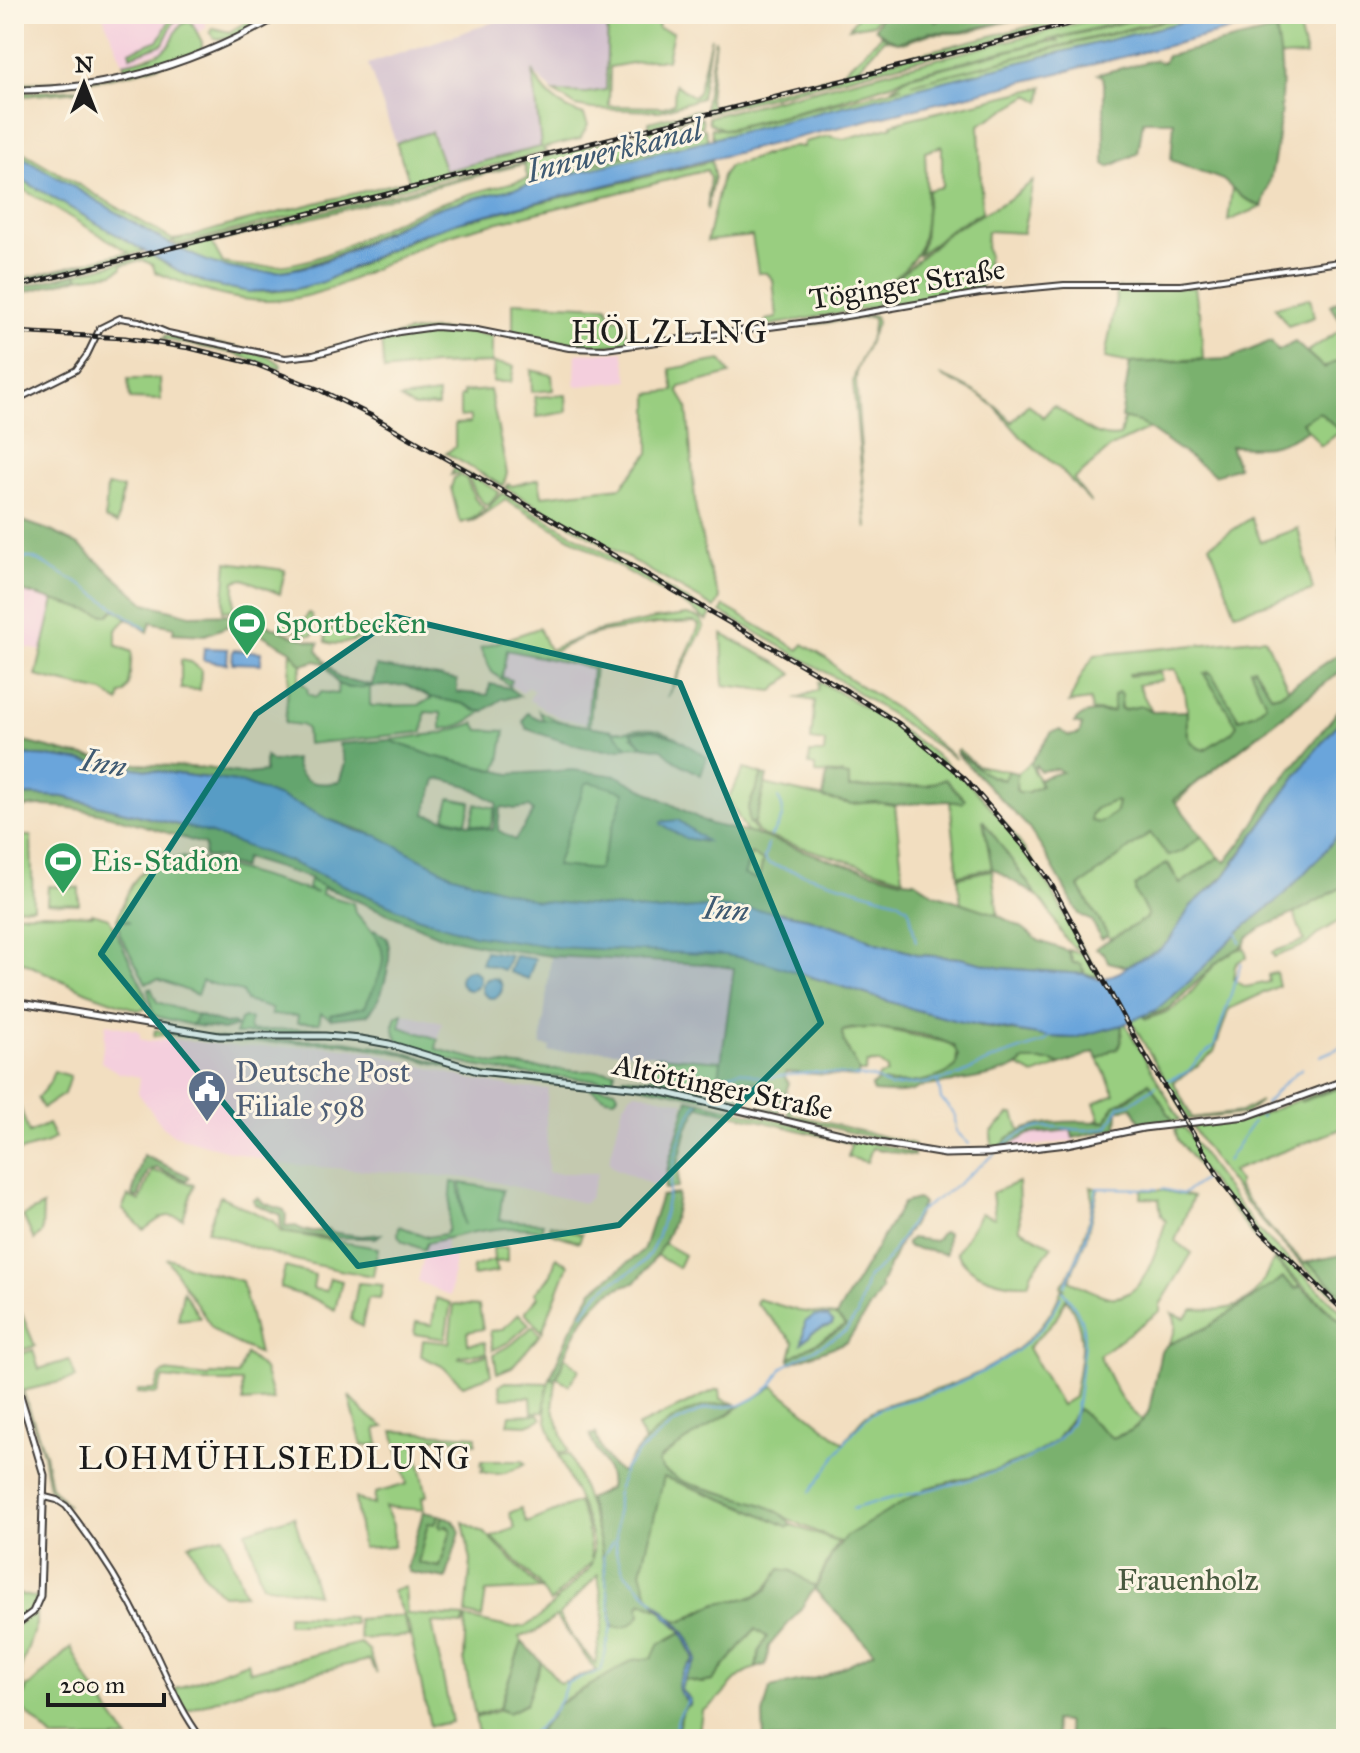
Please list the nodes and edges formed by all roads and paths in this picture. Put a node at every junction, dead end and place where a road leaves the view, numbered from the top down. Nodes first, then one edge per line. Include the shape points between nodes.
1 (282, 14) edge
2 (14, 90) edge
3 (1346, 261) edge
4 (14, 401) edge
5 (14, 1002) edge
6 (1346, 1080) edge
7 (14, 1375) edge
8 (45, 1497) junction
9 (14, 1626) edge
10 (202, 1739) edge

1 - 2 main road via 212,50 149,72 90,85
3 - 4 street, Töginger Straße via 1167,286 1051,286 982,293 605,349 428,328 285,358 120,318 100,328 76,370
5 - 6 main road, Altöttinger Straße via 219,1036 361,1039 454,1066 625,1085 919,1151 958,1155 1067,1144 1258,1113
7 - 8 main road via 41,1458
8 - 9 main road via 39,1599 33,1612
8 - 10 street via 66,1506 106,1564

